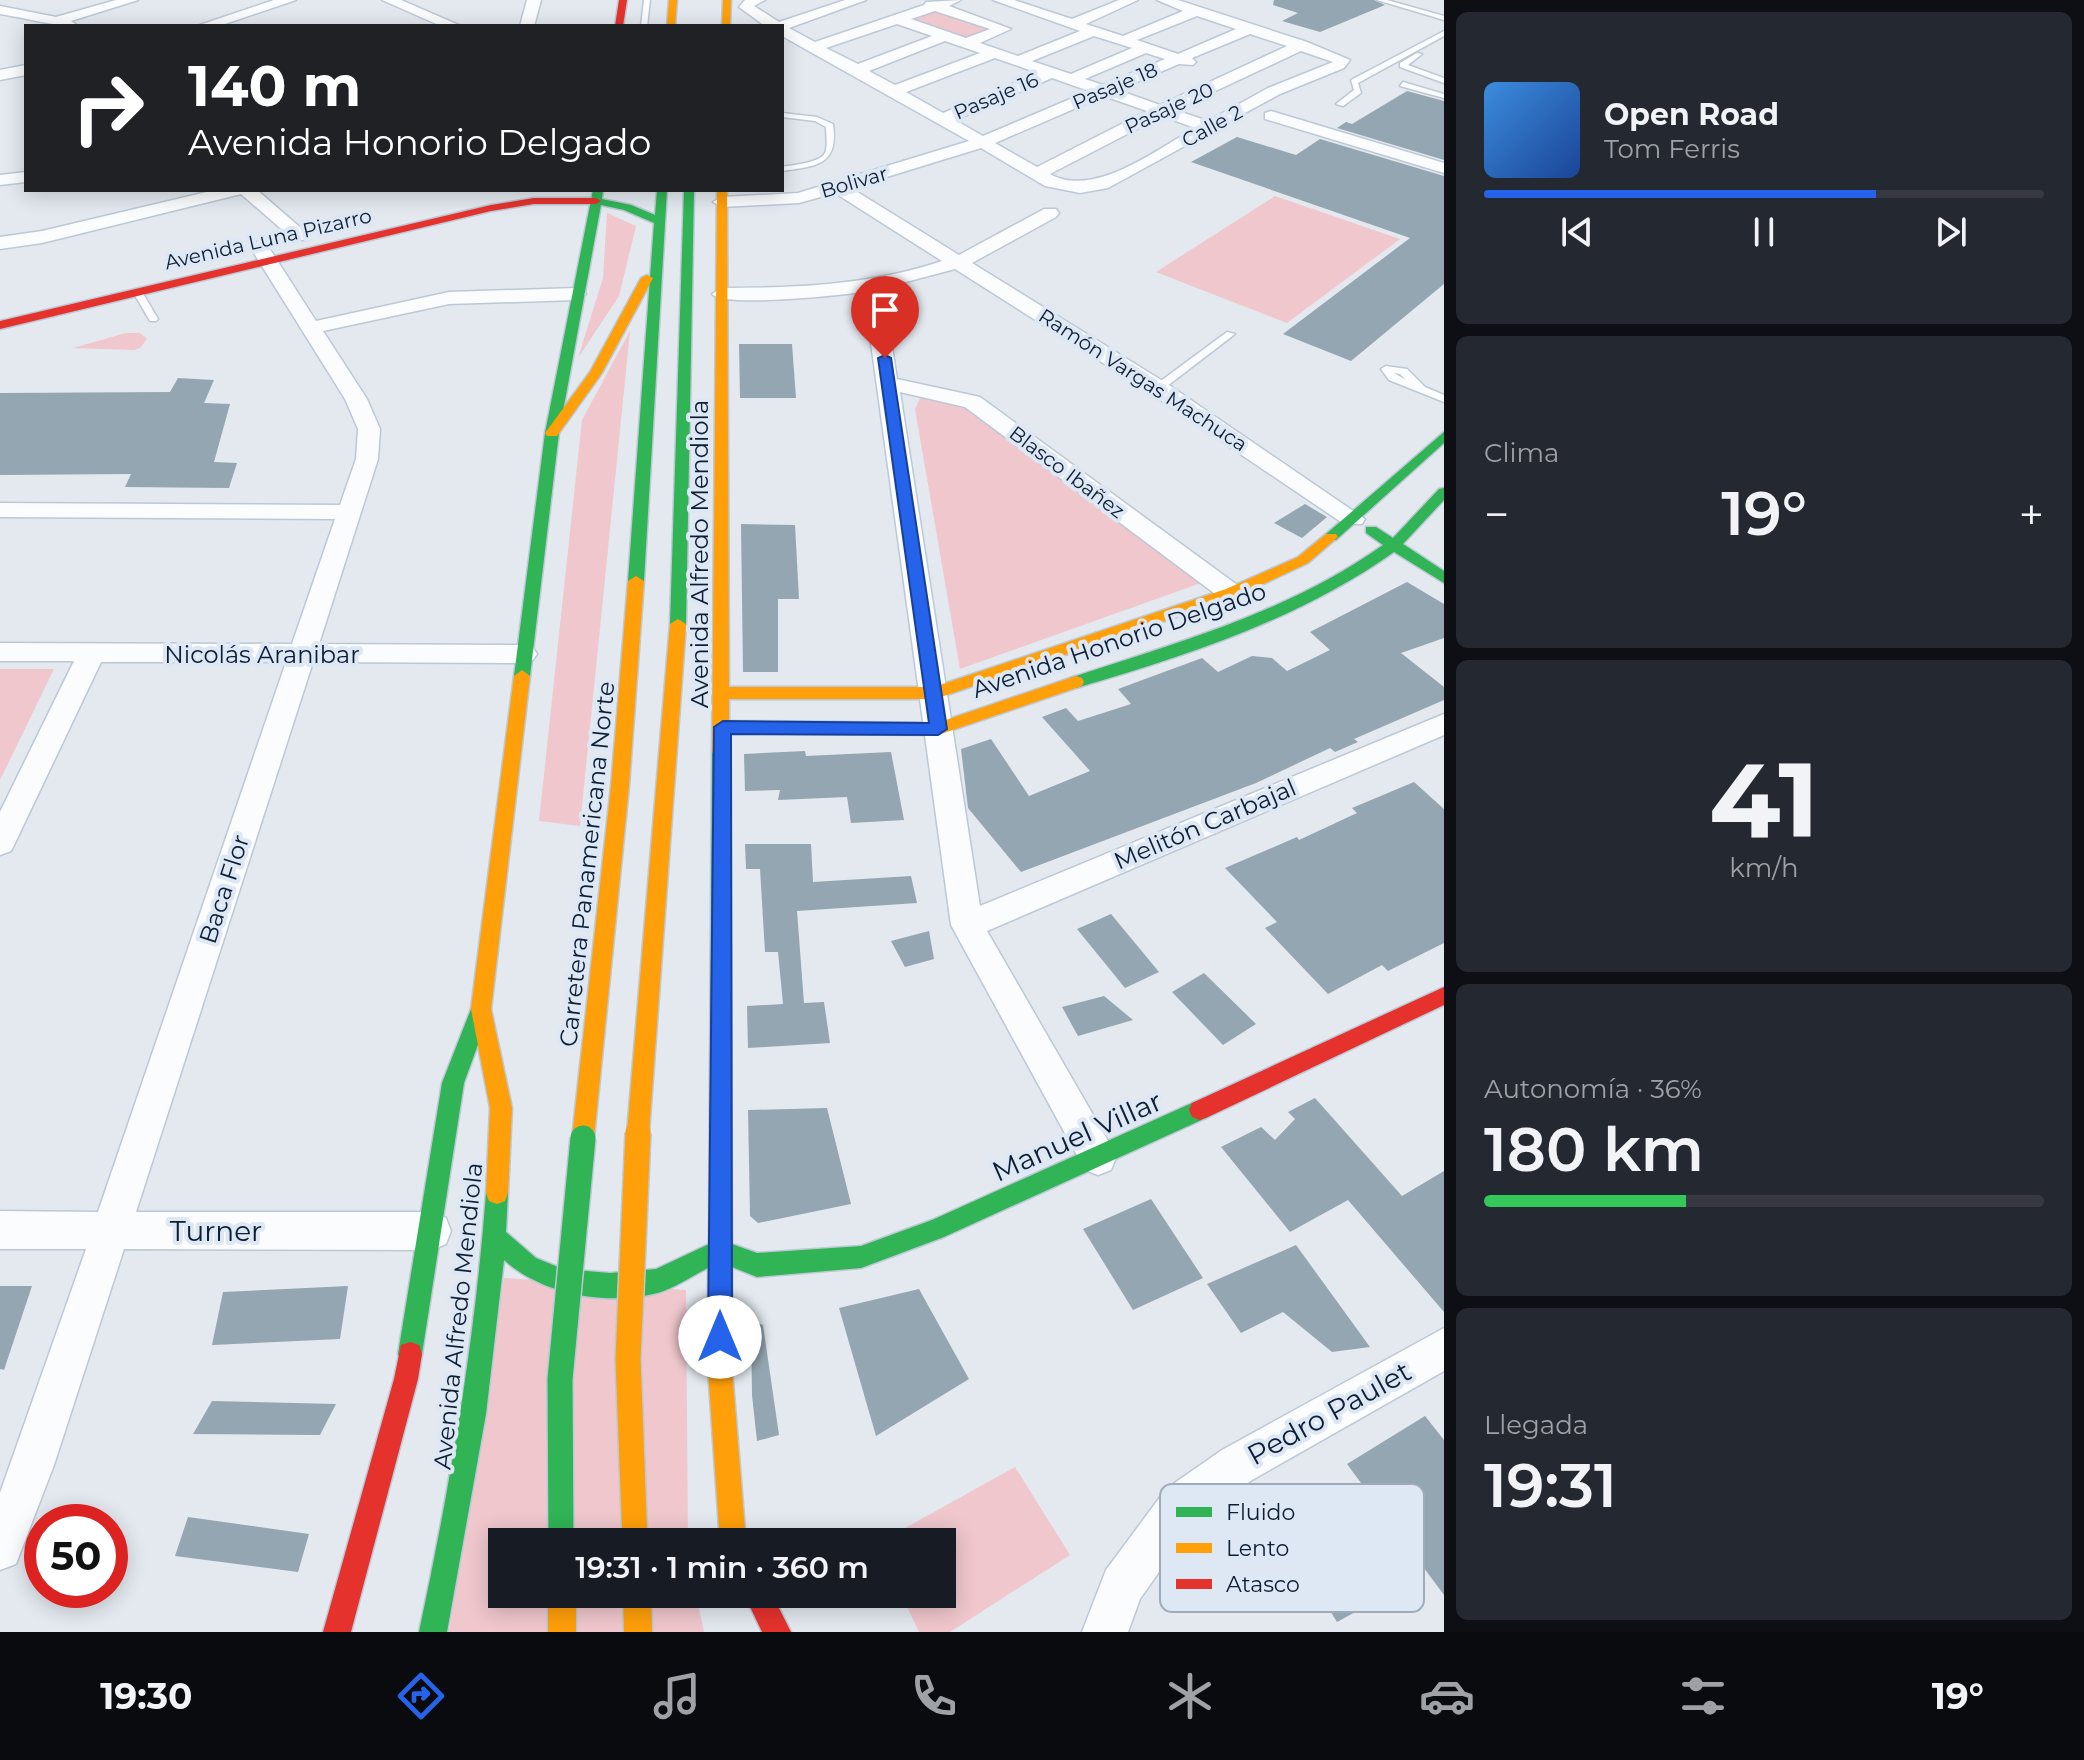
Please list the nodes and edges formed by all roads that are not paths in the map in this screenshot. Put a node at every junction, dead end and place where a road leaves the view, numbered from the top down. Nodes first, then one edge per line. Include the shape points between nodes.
1 (131, 0) edge
2 (289, 0) edge
3 (389, 0) edge
4 (534, 0) edge
5 (623, 0) edge
6 (647, 0) edge
7 (673, 0) edge
8 (727, 0) edge
9 (758, 0) edge
10 (859, 0) edge
11 (918, 0) edge
12 (954, 0) edge
13 (1000, 0) edge
14 (1037, 0) edge
15 (1131, 0) edge
16 (1164, 0) edge
17 (1380, 0) edge
18 (226, 5) dead end
19 (936, 7) junction
20 (1020, 7) junction
21 (0, 10) edge
22 (1196, 11) junction
23 (246, 14) junction
24 (1444, 18) edge
25 (899, 20) junction
26 (56, 21) junction
27 (266, 22) dead end
28 (65, 24) edge
29 (211, 24) edge
30 (449, 24) edge
31 (528, 24) edge
32 (619, 24) edge
33 (644, 24) edge
34 (671, 24) edge
35 (726, 24) edge
36 (772, 24) edge
37 (1072, 24) junction
38 (784, 27) edge
39 (784, 29) edge
40 (1249, 29) junction
41 (1093, 31) junction
42 (1444, 33) edge
43 (945, 36) junction
44 (1444, 40) edge
45 (1123, 41) junction
46 (966, 43) junction
47 (1302, 45) junction
48 (814, 47) junction
49 (1145, 48) junction
50 (994, 53) junction
51 (1178, 59) junction
52 (1018, 61) junction
53 (24, 70) edge
54 (857, 70) junction
55 (1051, 73) junction
56 (0, 75) edge
57 (1233, 77) junction
58 (1070, 80) junction
59 (1444, 81) edge
60 (1403, 84) dead end
61 (894, 91) junction
62 (1274, 91) junction
63 (1102, 92) junction
64 (1444, 96) edge
65 (1340, 104) dead end
66 (1159, 111) junction
67 (784, 115) edge
68 (1271, 116) dead end
69 (942, 119) junction
70 (1209, 127) junction
71 (982, 144) junction
72 (1444, 168) edge
73 (784, 169) edge
74 (1037, 174) junction
75 (24, 177) edge
76 (0, 180) edge
77 (837, 187) junction
78 (229, 192) edge
79 (248, 192) edge
80 (488, 192) edge
81 (662, 192) edge
82 (689, 192) edge
83 (597, 196) edge
84 (722, 196) edge
85 (1050, 213) dead end
86 (660, 221) junction
87 (301, 236) junction
88 (0, 243) edge
89 (264, 254) junction
90 (959, 262) junction
91 (654, 265) junction
92 (873, 285) junction
93 (138, 292) junction
94 (576, 294) junction
95 (722, 294) junction
96 (0, 308) edge
97 (153, 319) dead end
98 (0, 325) edge
99 (310, 328) junction
100 (1230, 334) dead end
101 (888, 383) junction
102 (1158, 388) junction
103 (1420, 388) dead end
104 (1444, 399) edge
105 (552, 433) junction
106 (1444, 436) edge
107 (1444, 492) edge
108 (0, 510) edge
109 (349, 512) junction
110 (1353, 519) junction
111 (1394, 544) junction
112 (1444, 578) edge
113 (1231, 593) junction
114 (0, 652) edge
115 (92, 653) junction
116 (524, 654) junction
117 (302, 655) junction
118 (723, 693) junction
119 (935, 693) junction
120 (1444, 724) edge
121 (723, 727) junction
122 (938, 729) junction
123 (0, 843) edge
124 (967, 925) junction
125 (1444, 996) edge
126 (481, 1009) junction
127 (1098, 1158) junction
128 (0, 1230) edge
129 (110, 1231) junction
130 (432, 1231) junction
131 (495, 1237) junction
132 (719, 1251) junction
133 (1444, 1348) edge
134 (1210, 1484) edge
135 (561, 1528) edge
136 (634, 1528) edge
137 (732, 1528) edge
138 (1160, 1533) edge
139 (0, 1548) edge
140 (562, 1608) edge
141 (637, 1608) edge
142 (765, 1608) edge
143 (337, 1632) edge
144 (433, 1632) edge
145 (562, 1632) edge
146 (638, 1632) edge
147 (777, 1632) edge
148 (1105, 1632) edge

1 - 26 street
2 - 23 street
3 - 30 street
4 - 31 street
5 - 32 main road
6 - 33 lane
7 - 34 main road
8 - 35 main road
9 - 36 street via 746,7
10 - 38 street
11 - 19 street
12 - 19 street
13 - 20 street
14 - 20 street
15 - 37 street
16 - 22 street
17 - 24 lane
18 - 23 street
19 - 25 street
19 - 46 street via 1004,29
20 - 37 street
21 - 26 street
22 - 40 street
22 - 45 street
23 - 27 street
23 - 29 street
25 - 43 street
25 - 48 street
26 - 28 street
37 - 41 street
39 - 48 street
40 - 47 street
40 - 51 street, Pasaje 18
41 - 45 street
41 - 52 street
42 - 65 lane via 1354,82 1358,91
43 - 46 street
43 - 54 street
44 - 59 lane via 1403,65
45 - 49 street
46 - 50 street
47 - 57 street, Pasaje 20
47 - 62 street, Calle 2 via 1342,60
48 - 54 street
49 - 51 street
49 - 58 street
50 - 52 street
50 - 61 street
51 - 57 street
51 - 63 street, Pasaje 18
52 - 55 street
53 - 56 street
54 - 61 street
55 - 58 street
55 - 69 street, Pasaje 16
57 - 62 street
57 - 66 street, Pasaje 20
58 - 63 street
60 - 64 lane
61 - 69 street
62 - 70 street, Calle 2
63 - 66 street
63 - 71 street, Pasaje 18
66 - 70 street
66 - 74 street, Pasaje 20
67 - 73 lane via 830,126 824,159
68 - 72 street
69 - 71 street
70 - 74 street, Calle 2 via 1108,183 1080,188
71 - 74 street
71 - 77 street, Bolivar
75 - 76 street
77 - 84 street, Bolivar via 799,198
77 - 90 street, Ramón Vargas Machuca
78 - 88 street
79 - 87 street
80 - 87 main road, Avenida Luna Pizarro
81 - 86 main road, Carretera Panamericana Norte
82 - 136 main road, bridge via 677,662 638,1133 628,1359
83 - 86 main road, Avenida Luna Pizarro
83 - 89 main road, Avenida Luna Pizarro via 491,208
83 - 94 main road, Avenida Alfredo Mendiola
84 - 95 main road, Avenida Alfredo Mendiola
85 - 90 street
86 - 91 main road, Carretera Panamericana Norte
87 - 89 main road, Avenida Luna Pizarro
89 - 93 main road, Avenida Luna Pizarro
89 - 96 main road, Avenida Luna Pizarro
89 - 99 street, Baca Flor
90 - 92 street
90 - 102 street, Ramón Vargas Machuca
91 - 105 main road via 596,373
91 - 135 main road, Carretera Panamericana Norte, bridge via 629,669 560,1379
92 - 95 street via 796,294
92 - 101 street
93 - 97 lane
93 - 98 main road, Avenida Luna Pizarro
94 - 99 street via 449,298
94 - 105 main road, Avenida Alfredo Mendiola
95 - 118 main road, Avenida Alfredo Mendiola
99 - 109 street, Baca Flor via 369,429 367,459
100 - 102 lane
101 - 113 street, Blasco Ibañez via 972,402
101 - 119 street
102 - 110 street, Ramón Vargas Machuca
103 - 104 lane
105 - 116 main road, Avenida Alfredo Mendiola
106 - 110 main road, Avenida Honorio Delgado
107 - 111 main road, Avenida Honorio Delgado
108 - 109 street
109 - 117 street, Baca Flor
110 - 111 main road, Ramón Vargas Machuca
110 - 113 main road, Avenida Honorio Delgado via 1303,560
111 - 112 main road, Ramón Vargas Machuca
111 - 122 main road, Avenida Honorio Delgado via 1334,585 1257,620
113 - 119 main road, Avenida Honorio Delgado
114 - 115 street, Nicolás Aranibar
115 - 117 street, Nicolás Aranibar
115 - 123 street
116 - 117 street, Nicolás Aranibar
116 - 126 main road, Avenida Alfredo Mendiola
117 - 129 street, Baca Flor
118 - 119 main road, Avenida Honorio Delgado
118 - 121 main road, Avenida Alfredo Mendiola
119 - 122 street
120 - 124 street, Melitón Carbajal
121 - 122 main road, Avenida Honorio Delgado
121 - 132 main road, Avenida Alfredo Mendiola
122 - 124 street
124 - 127 street
125 - 127 main road, Manuel Villar
126 - 130 main road via 453,1083
126 - 131 main road, Avenida Alfredo Mendiola via 501,1108
127 - 132 main road, Manuel Villar via 861,1257 757,1265
128 - 129 street, Turner
129 - 130 street, Turner
129 - 139 street, Baca Flor
130 - 143 main road via 406,1379
131 - 132 main road via 528,1266 562,1281 610,1285 657,1281
131 - 144 main road, Avenida Alfredo Mendiola via 464,1481
132 - 137 main road, Avenida Alfredo Mendiola via 720,1395
133 - 134 street, Pedro Paulet
138 - 148 street, Pedro Paulet via 1122,1586
140 - 145 main road
141 - 146 main road
142 - 147 main road

